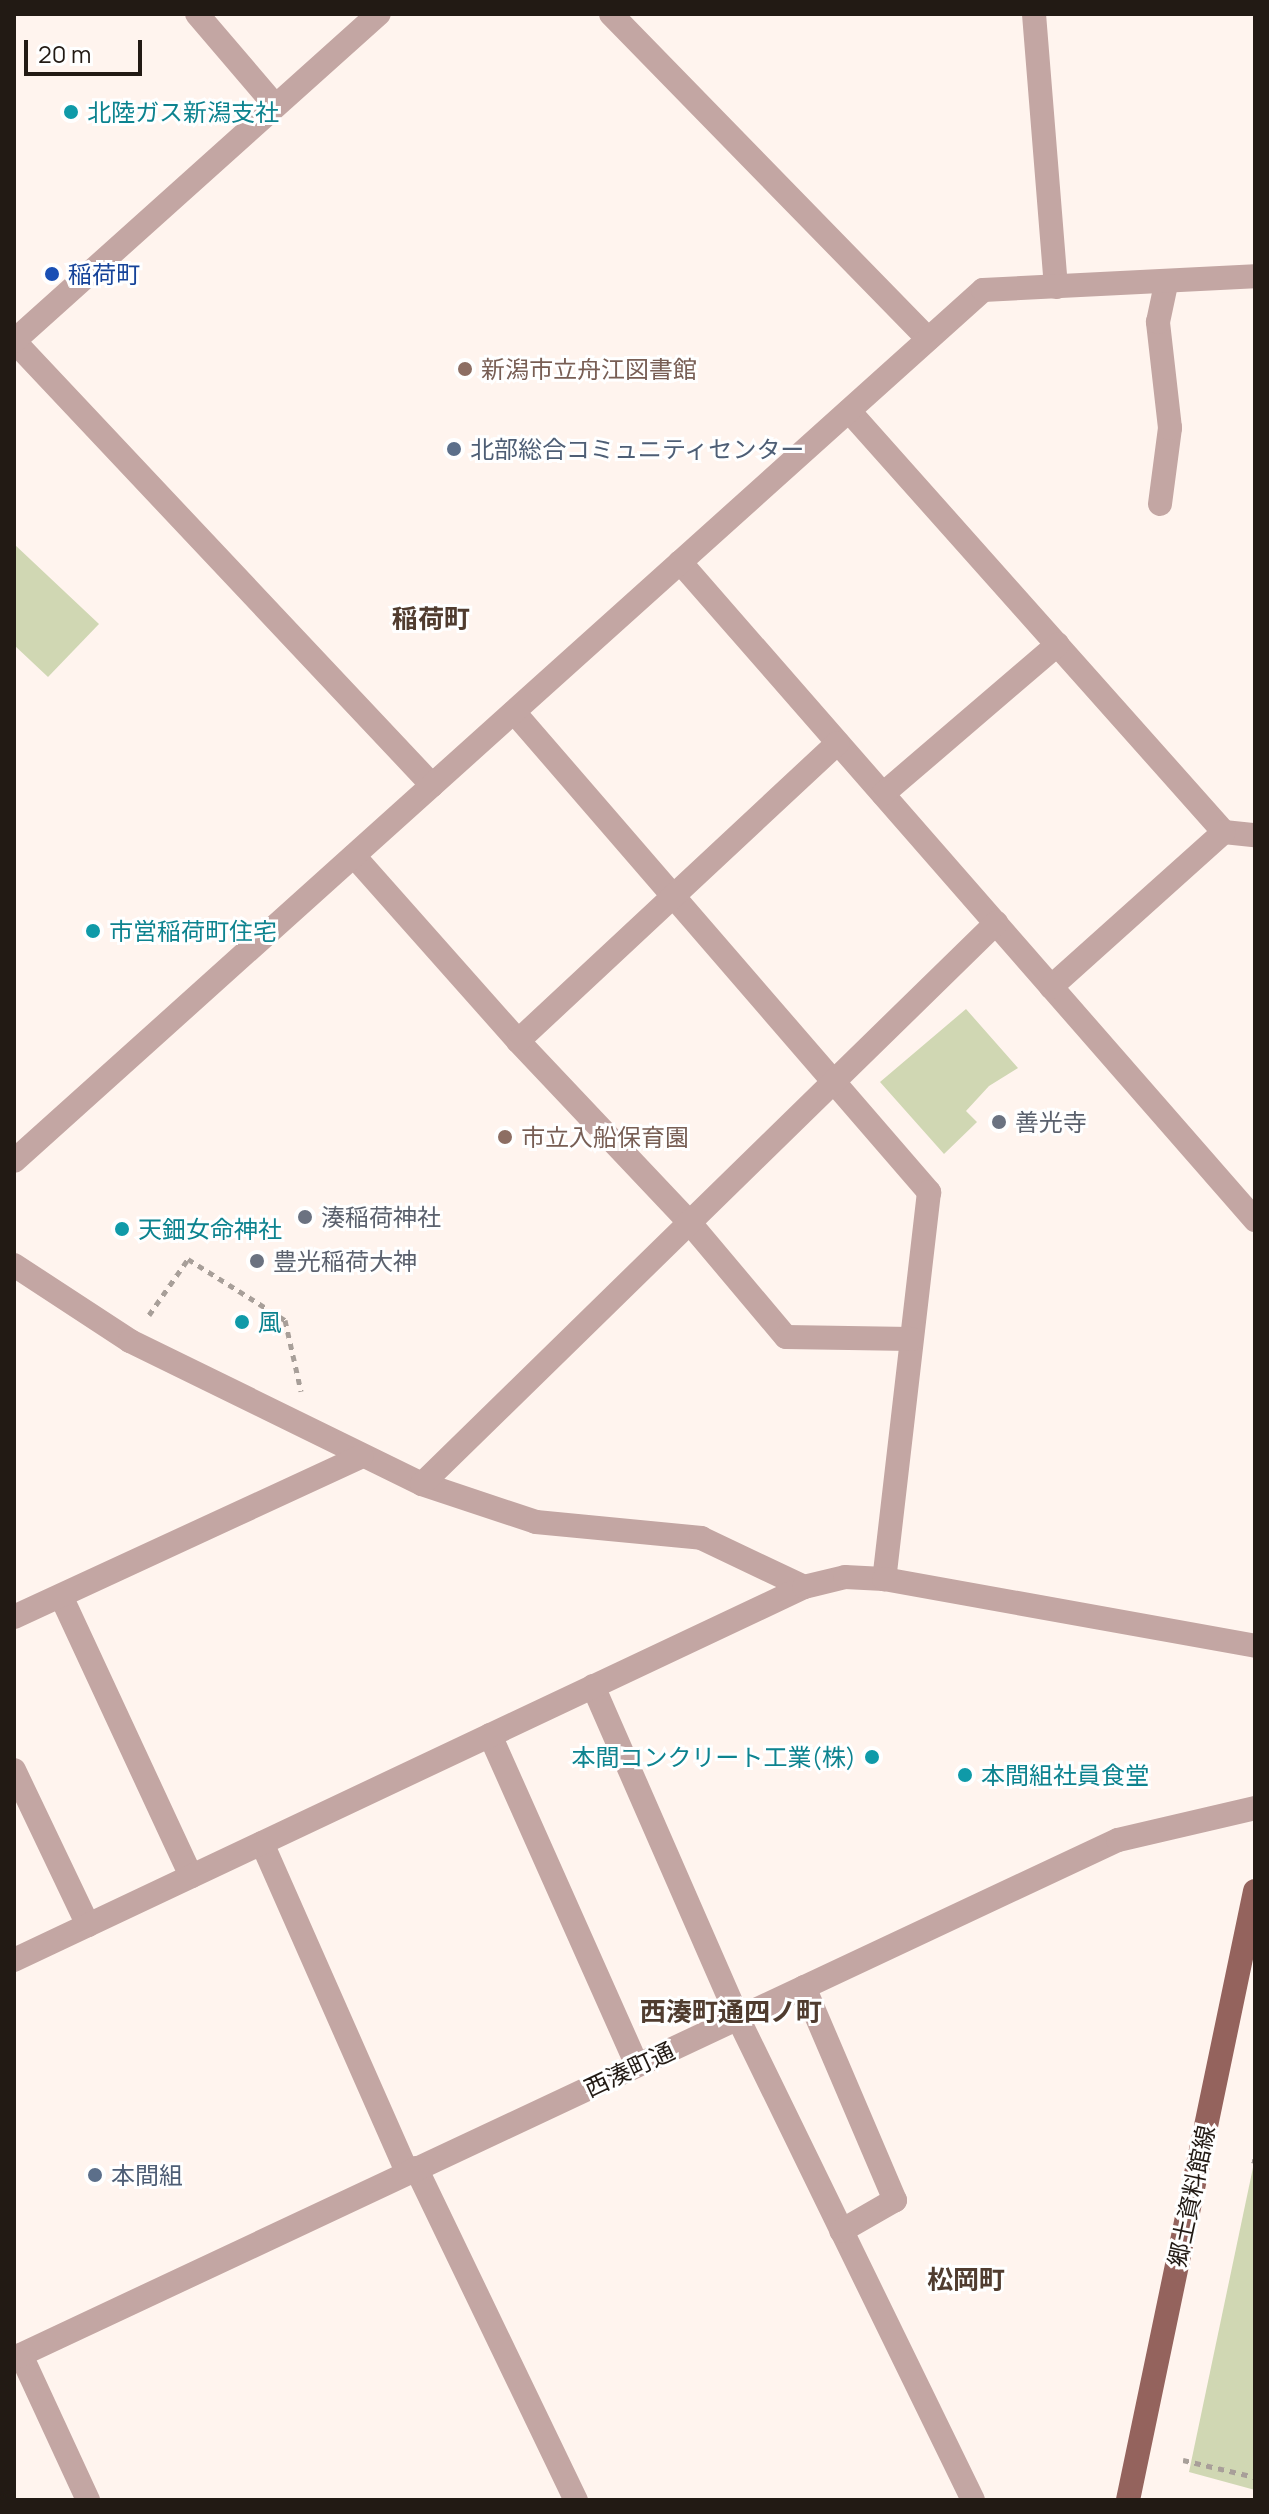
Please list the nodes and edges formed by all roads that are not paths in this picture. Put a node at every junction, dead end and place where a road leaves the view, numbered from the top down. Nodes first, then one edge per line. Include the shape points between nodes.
1 (197, 14) edge
2 (379, 14) edge
3 (611, 14) edge
4 (1034, 14) edge
5 (274, 104) junction
6 (1255, 276) edge
7 (1166, 284) junction
8 (1056, 287) junction
9 (928, 339) junction
10 (14, 341) edge
11 (849, 411) junction
12 (1160, 504) dead end
13 (680, 562) junction
14 (1058, 644) junction
15 (514, 712) junction
16 (838, 743) junction
17 (432, 785) junction
18 (883, 794) junction
19 (1224, 832) junction
20 (1255, 835) edge
21 (354, 856) junction
22 (674, 895) junction
23 (996, 923) junction
24 (1051, 987) junction
25 (518, 1041) junction
26 (835, 1080) junction
27 (14, 1161) edge
28 (1255, 1220) edge
29 (689, 1222) junction
30 (14, 1265) edge
31 (911, 1339) junction
32 (362, 1456) junction
33 (422, 1484) junction
34 (884, 1579) junction
35 (804, 1587) junction
36 (61, 1596) junction
37 (14, 1617) edge
38 (1255, 1646) edge
39 (593, 1686) junction
40 (490, 1735) junction
41 (14, 1770) edge
42 (1255, 1808) edge
43 (262, 1843) junction
44 (191, 1876) junction
45 (1255, 1891) edge
46 (88, 1925) junction
47 (14, 1960) edge
48 (804, 1987) junction
49 (738, 2018) junction
50 (637, 2065) junction
51 (412, 2170) junction
52 (841, 2231) junction
53 (17, 2356) edge
54 (88, 2500) edge
55 (576, 2500) edge
56 (973, 2500) edge
57 (1128, 2500) edge

1 - 5 street
2 - 5 street
3 - 9 street
4 - 8 street
5 - 10 street
6 - 7 street
7 - 8 street
7 - 12 street via 1158,322 1170,428
8 - 9 street via 983,290
9 - 11 street
10 - 17 street
11 - 13 street
11 - 14 street
13 - 15 street
13 - 16 street
14 - 18 street
14 - 19 street
15 - 17 street
15 - 22 street
16 - 18 street
16 - 22 street
17 - 21 street
18 - 23 street
19 - 20 street
19 - 24 street
21 - 25 street
21 - 27 street
22 - 25 street
22 - 26 street
23 - 24 street
23 - 26 street
24 - 28 street
25 - 29 street
26 - 29 street
26 - 31 street via 929,1192
29 - 31 street via 786,1337
29 - 33 street
30 - 32 street via 130,1341
31 - 34 street
32 - 33 street
32 - 36 street
33 - 35 street via 536,1522 701,1538
34 - 35 street via 845,1577
34 - 38 street
35 - 39 street
36 - 37 street
36 - 44 street
39 - 40 street
39 - 49 street
40 - 43 street
40 - 50 street
41 - 46 street
42 - 48 street, 西湊町通 via 1118,1840
43 - 44 street
43 - 51 street
44 - 46 street
45 - 57 main road, 郷土資料館線
46 - 47 street
48 - 49 street, 西湊町通
48 - 52 street via 895,2200
49 - 50 street, 西湊町通
49 - 52 street
50 - 51 street, 西湊町通
51 - 53 street, 西湊町通
51 - 55 street
52 - 56 street
53 - 54 street

